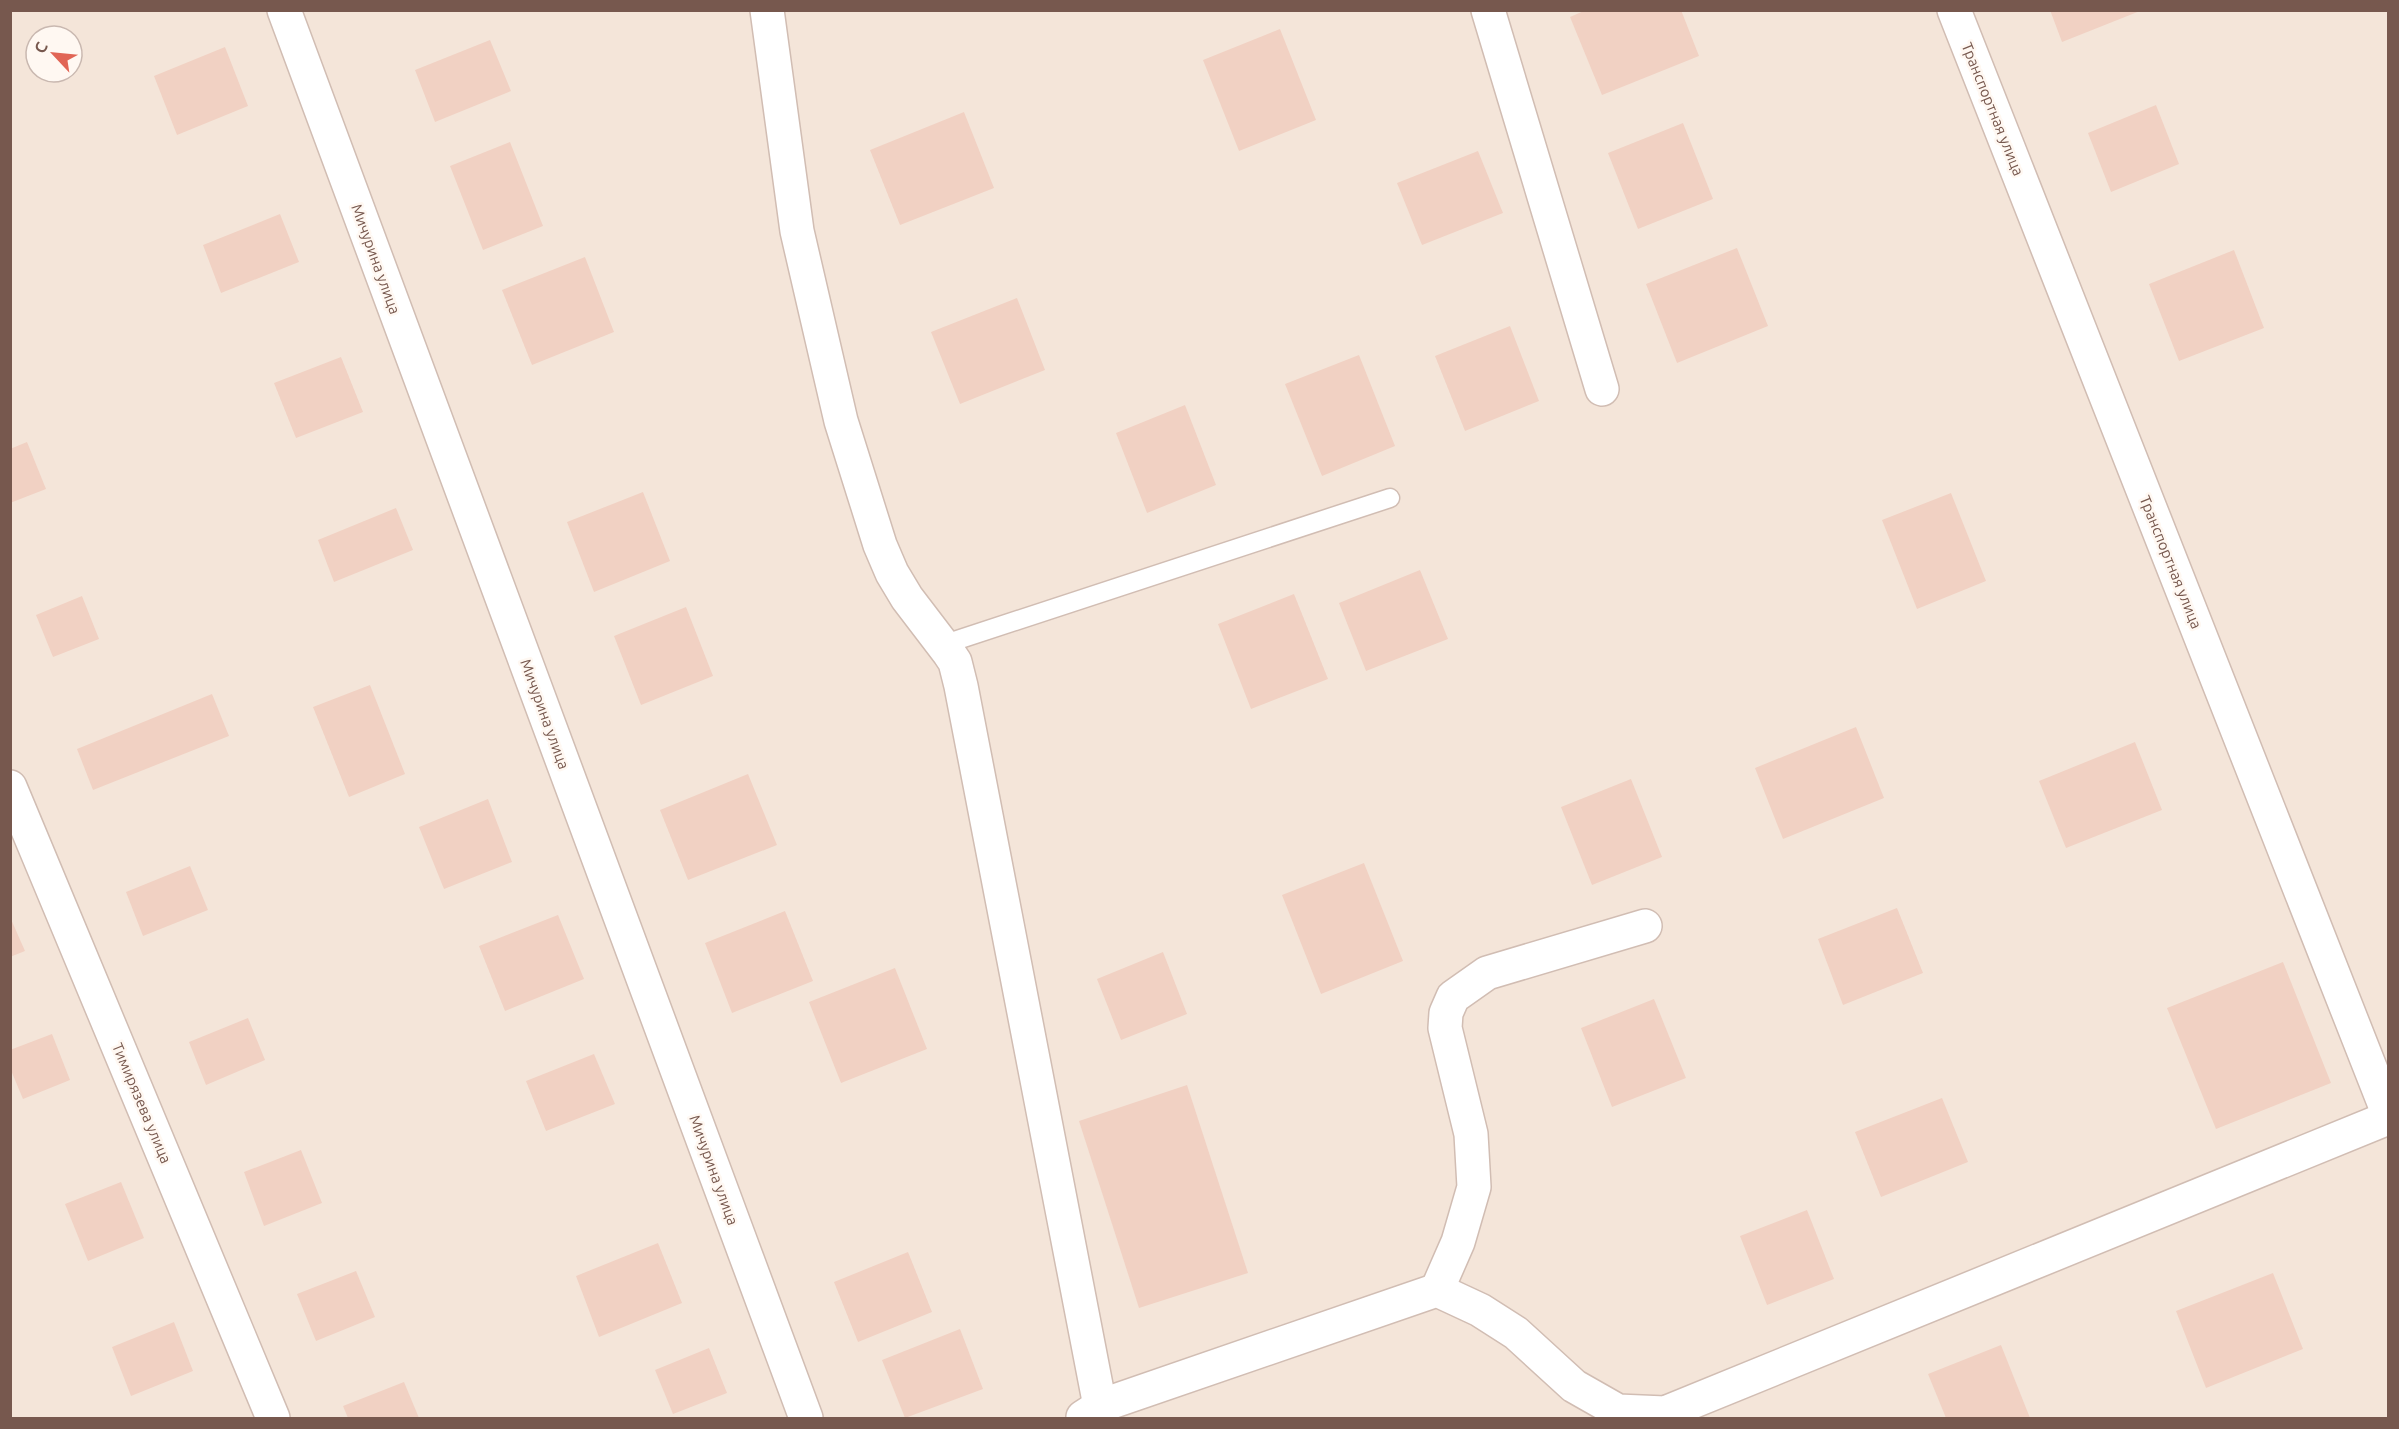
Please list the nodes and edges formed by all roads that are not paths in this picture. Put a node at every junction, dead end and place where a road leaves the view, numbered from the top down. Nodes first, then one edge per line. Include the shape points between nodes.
1 (284, 10) edge
2 (767, 10) edge
3 (1488, 10) edge
4 (1954, 10) edge
5 (1602, 389) dead end
6 (1390, 498) dead end
7 (942, 645) junction
8 (10, 788) edge
9 (1645, 926) dead end
10 (2388, 1113) edge
11 (2388, 1118) edge
12 (1437, 1290) junction
13 (1091, 1412) edge
14 (273, 1419) edge
15 (806, 1419) edge

1 - 15 street, Мичурина улица
2 - 7 street via 797,231 842,421 892,573
3 - 5 street
4 - 10 street, Транспортная улица
6 - 7 lane
7 - 13 street via 955,662 961,686
8 - 14 street, Тимирязева улица
9 - 12 street via 1486,973 1453,997 1445,1028 1471,1134 1474,1187 1458,1242
11 - 12 street via 1665,1413 1618,1411 1574,1386 1516,1333
12 - 13 street

